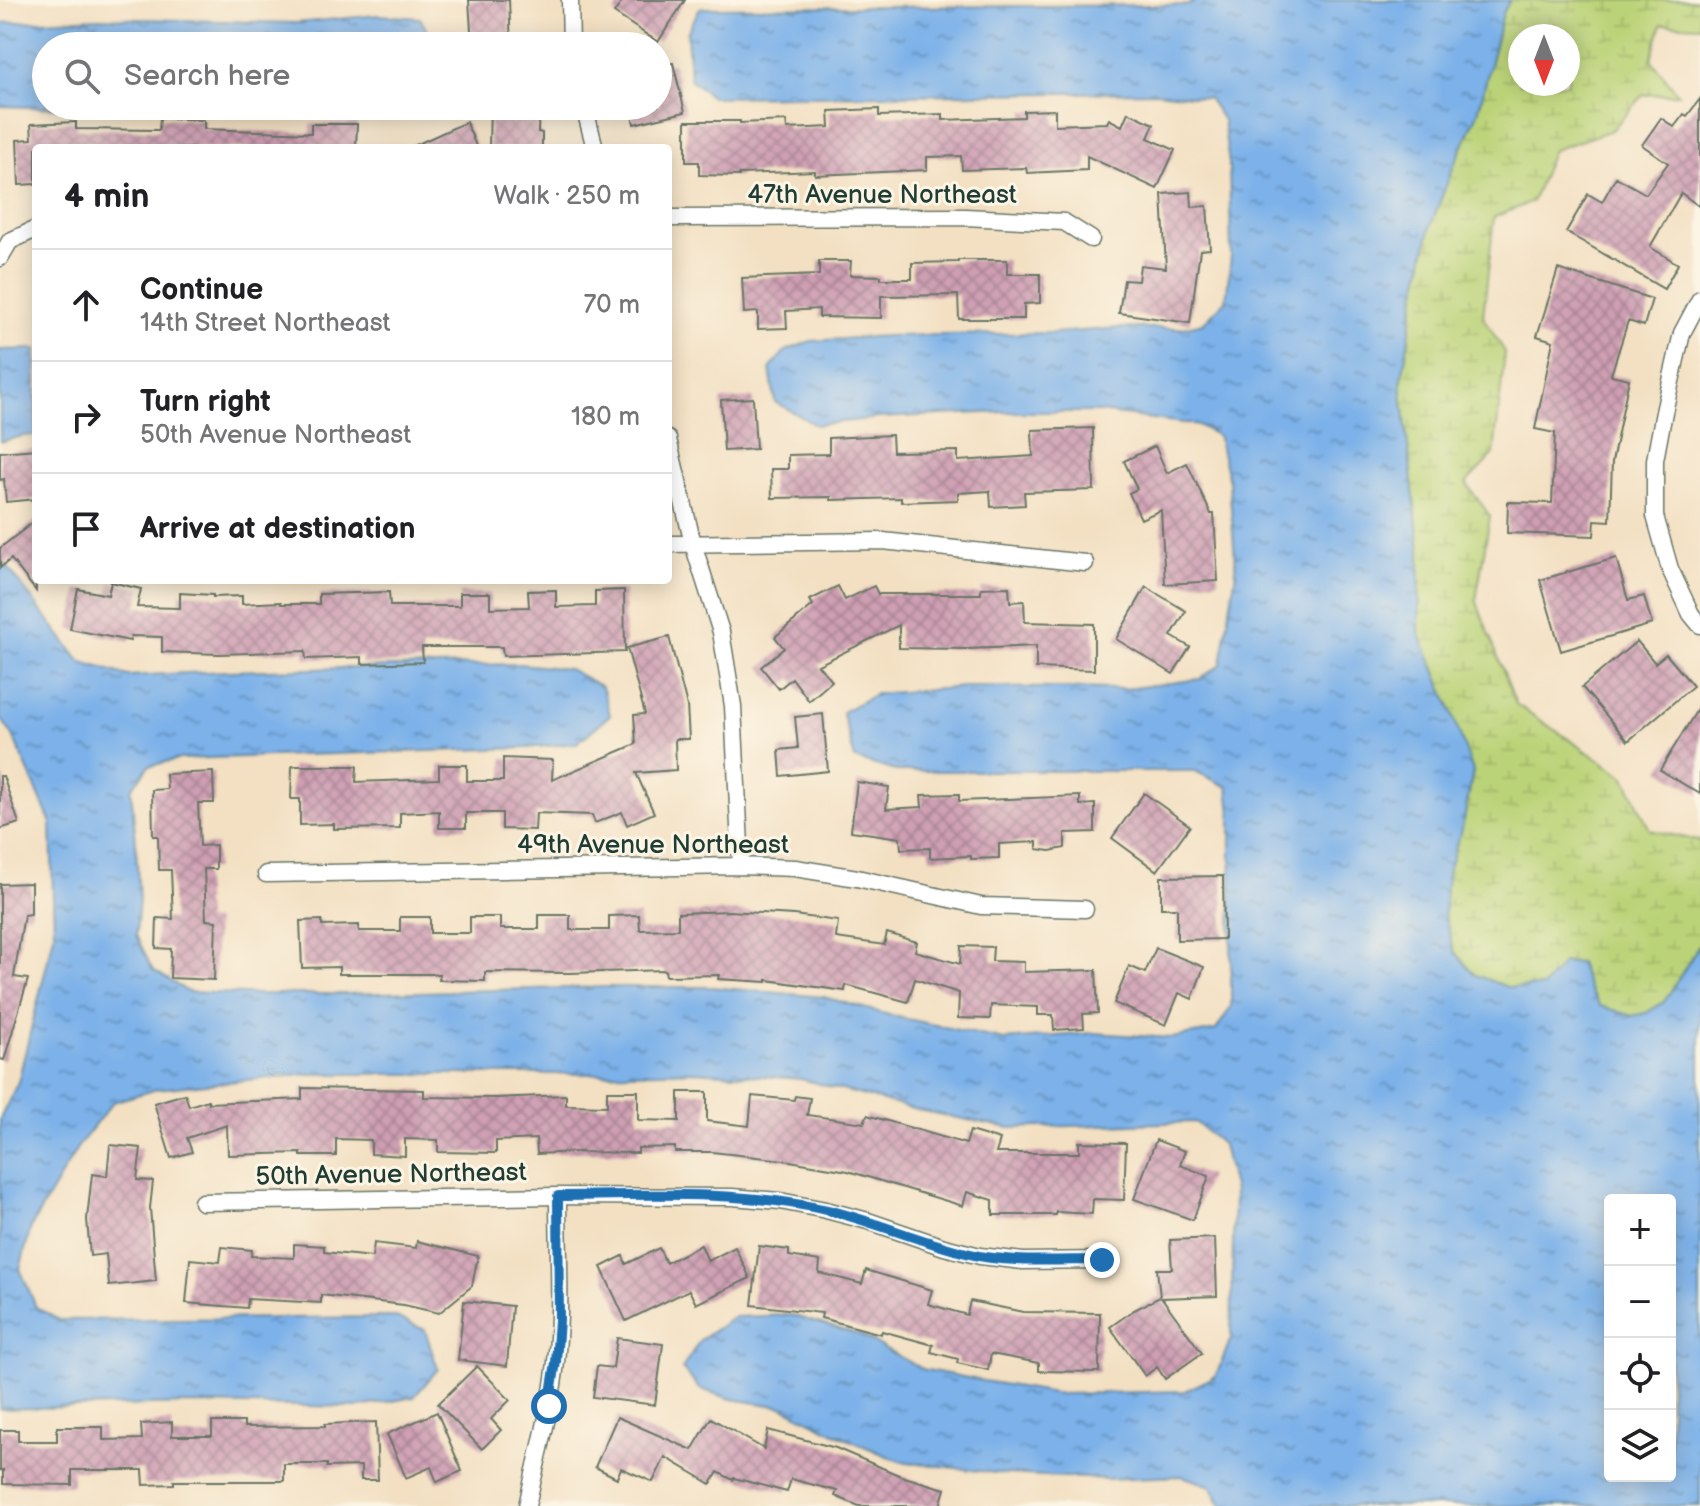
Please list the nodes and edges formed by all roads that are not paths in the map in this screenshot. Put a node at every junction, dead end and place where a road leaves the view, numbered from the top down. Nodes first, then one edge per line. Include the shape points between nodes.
1 (570, 0) edge
2 (571, 32) edge
3 (588, 120) edge
4 (594, 144) edge
5 (672, 218) edge
6 (32, 231) edge
7 (1091, 239) dead end
8 (0, 258) edge
9 (1700, 299) edge
10 (672, 456) edge
11 (672, 544) edge
12 (693, 544) junction
13 (1085, 563) dead end
14 (1700, 625) edge
15 (741, 866) junction
16 (266, 874) dead end
17 (1085, 909) dead end
18 (558, 1196) junction
19 (202, 1202) dead end
20 (1102, 1260) dead end
21 (527, 1506) edge

1 - 2 street
3 - 4 street
5 - 7 street, 47th Avenue Northeast via 965,217 1064,222
6 - 8 street via 10,241
9 - 14 street via 1682,333 1664,412 1655,460 1655,516 1670,569
10 - 12 street
11 - 12 street
12 - 13 street via 883,541
12 - 15 street via 721,632 733,706
15 - 16 street, 49th Avenue Northeast
15 - 17 street, 49th Avenue Northeast via 857,878 981,906
18 - 19 street, 50th Avenue Northeast
18 - 20 street, 50th Avenue Northeast via 780,1201 980,1256
18 - 21 street via 556,1362

